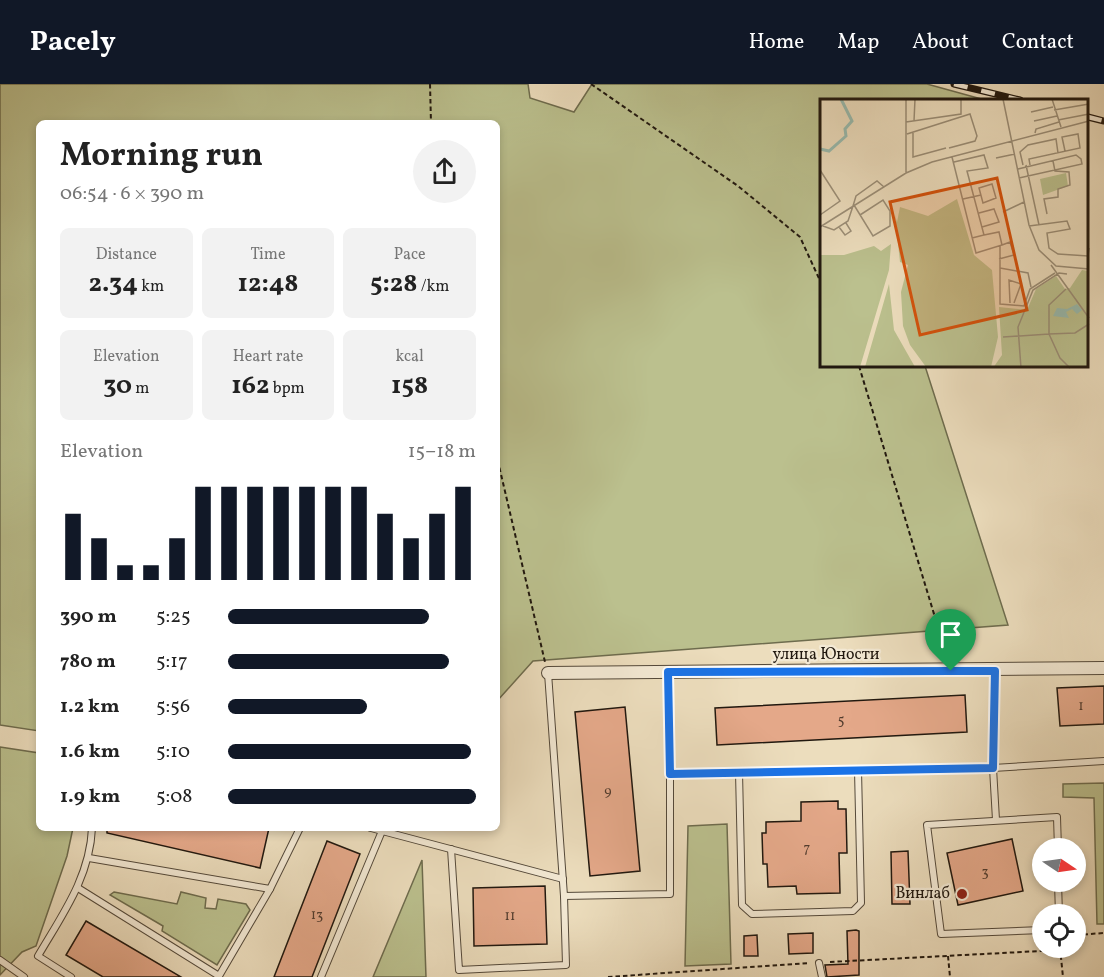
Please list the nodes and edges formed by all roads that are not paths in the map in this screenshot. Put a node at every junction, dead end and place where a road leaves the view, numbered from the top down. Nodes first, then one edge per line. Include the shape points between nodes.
1 (1104, 668) edge
2 (995, 671) junction
3 (668, 672) junction
4 (548, 673) joint
5 (1104, 761) edge
6 (993, 768) junction
7 (858, 770) junction
8 (739, 772) junction
9 (670, 774) junction
10 (996, 820) junction
11 (92, 831) edge
12 (299, 831) edge
13 (382, 831) joint
14 (1058, 838) edge
15 (451, 849) junction
16 (89, 858) junction
17 (563, 879) junction
18 (78, 888) junction
19 (270, 889) junction
20 (564, 896) junction
21 (1032, 930) edge
22 (0, 960) edge
23 (819, 963) road end
24 (24, 977) edge
25 (70, 977) edge
26 (219, 977) edge
27 (321, 977) edge
28 (822, 977) edge

1 - 2 street, улица Юности
2 - 3 street, улица Юности
2 - 6 lane
3 - 4 street, улица Юности
3 - 9 lane
4 - 17 lane
5 - 6 lane
6 - 7 lane
6 - 10 lane
7 - 8 lane
7 - 8 lane via 861,903 853,911 752,914 742,905
8 - 9 lane
9 - 20 lane via 670,894
10 - 14 lane via 1057,817
10 - 21 lane via 927,825 941,934
11 - 16 lane
12 - 19 lane
13 - 15 lane
13 - 27 lane
15 - 17 lane
15 - 20 lane via 459,970 566,964
16 - 18 lane
16 - 19 lane
17 - 20 lane
18 - 25 lane via 38,956
18 - 26 lane
19 - 26 lane
22 - 24 lane
23 - 28 lane

